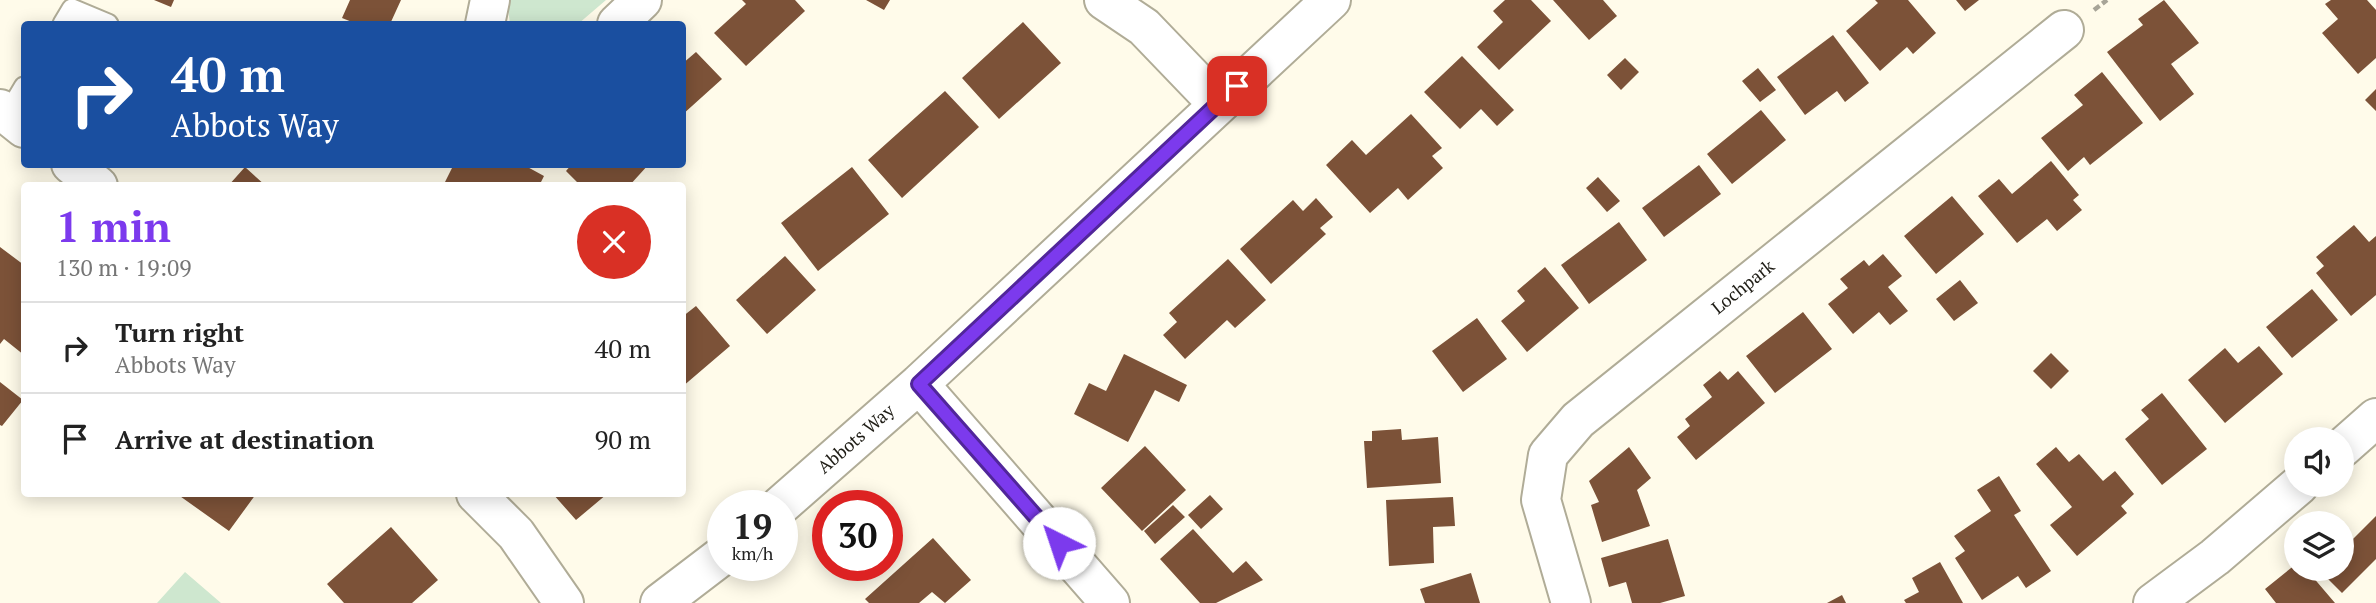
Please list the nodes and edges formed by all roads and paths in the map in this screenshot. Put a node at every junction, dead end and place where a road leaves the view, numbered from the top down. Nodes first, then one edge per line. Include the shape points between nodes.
1 (490, 0) edge
2 (642, 0) edge
3 (1104, 0) edge
4 (1331, 0) edge
5 (65, 21) edge
6 (101, 21) edge
7 (486, 21) edge
8 (620, 21) edge
9 (2065, 30) dead end
10 (1218, 104) junction
11 (76, 168) edge
12 (92, 182) edge
13 (919, 384) junction
14 (2376, 418) edge
15 (2354, 437) edge
16 (798, 490) edge
17 (479, 497) edge
18 (2285, 497) edge
19 (707, 567) edge
20 (564, 603) edge
21 (660, 603) edge
22 (1110, 603) edge
23 (1571, 603) edge
24 (2153, 603) edge

1 - 7 street
2 - 8 street
3 - 10 street via 1144,27
4 - 10 street, Abbots Way
5 - 6 lane via 72,9
9 - 23 street, Lochpark via 1578,420 1555,446 1548,455 1541,500
10 - 13 street, Abbots Way
11 - 12 street
13 - 16 street, Abbots Way
13 - 22 street
14 - 15 street
17 - 20 street via 516,534
18 - 24 street via 2215,558
19 - 21 street

